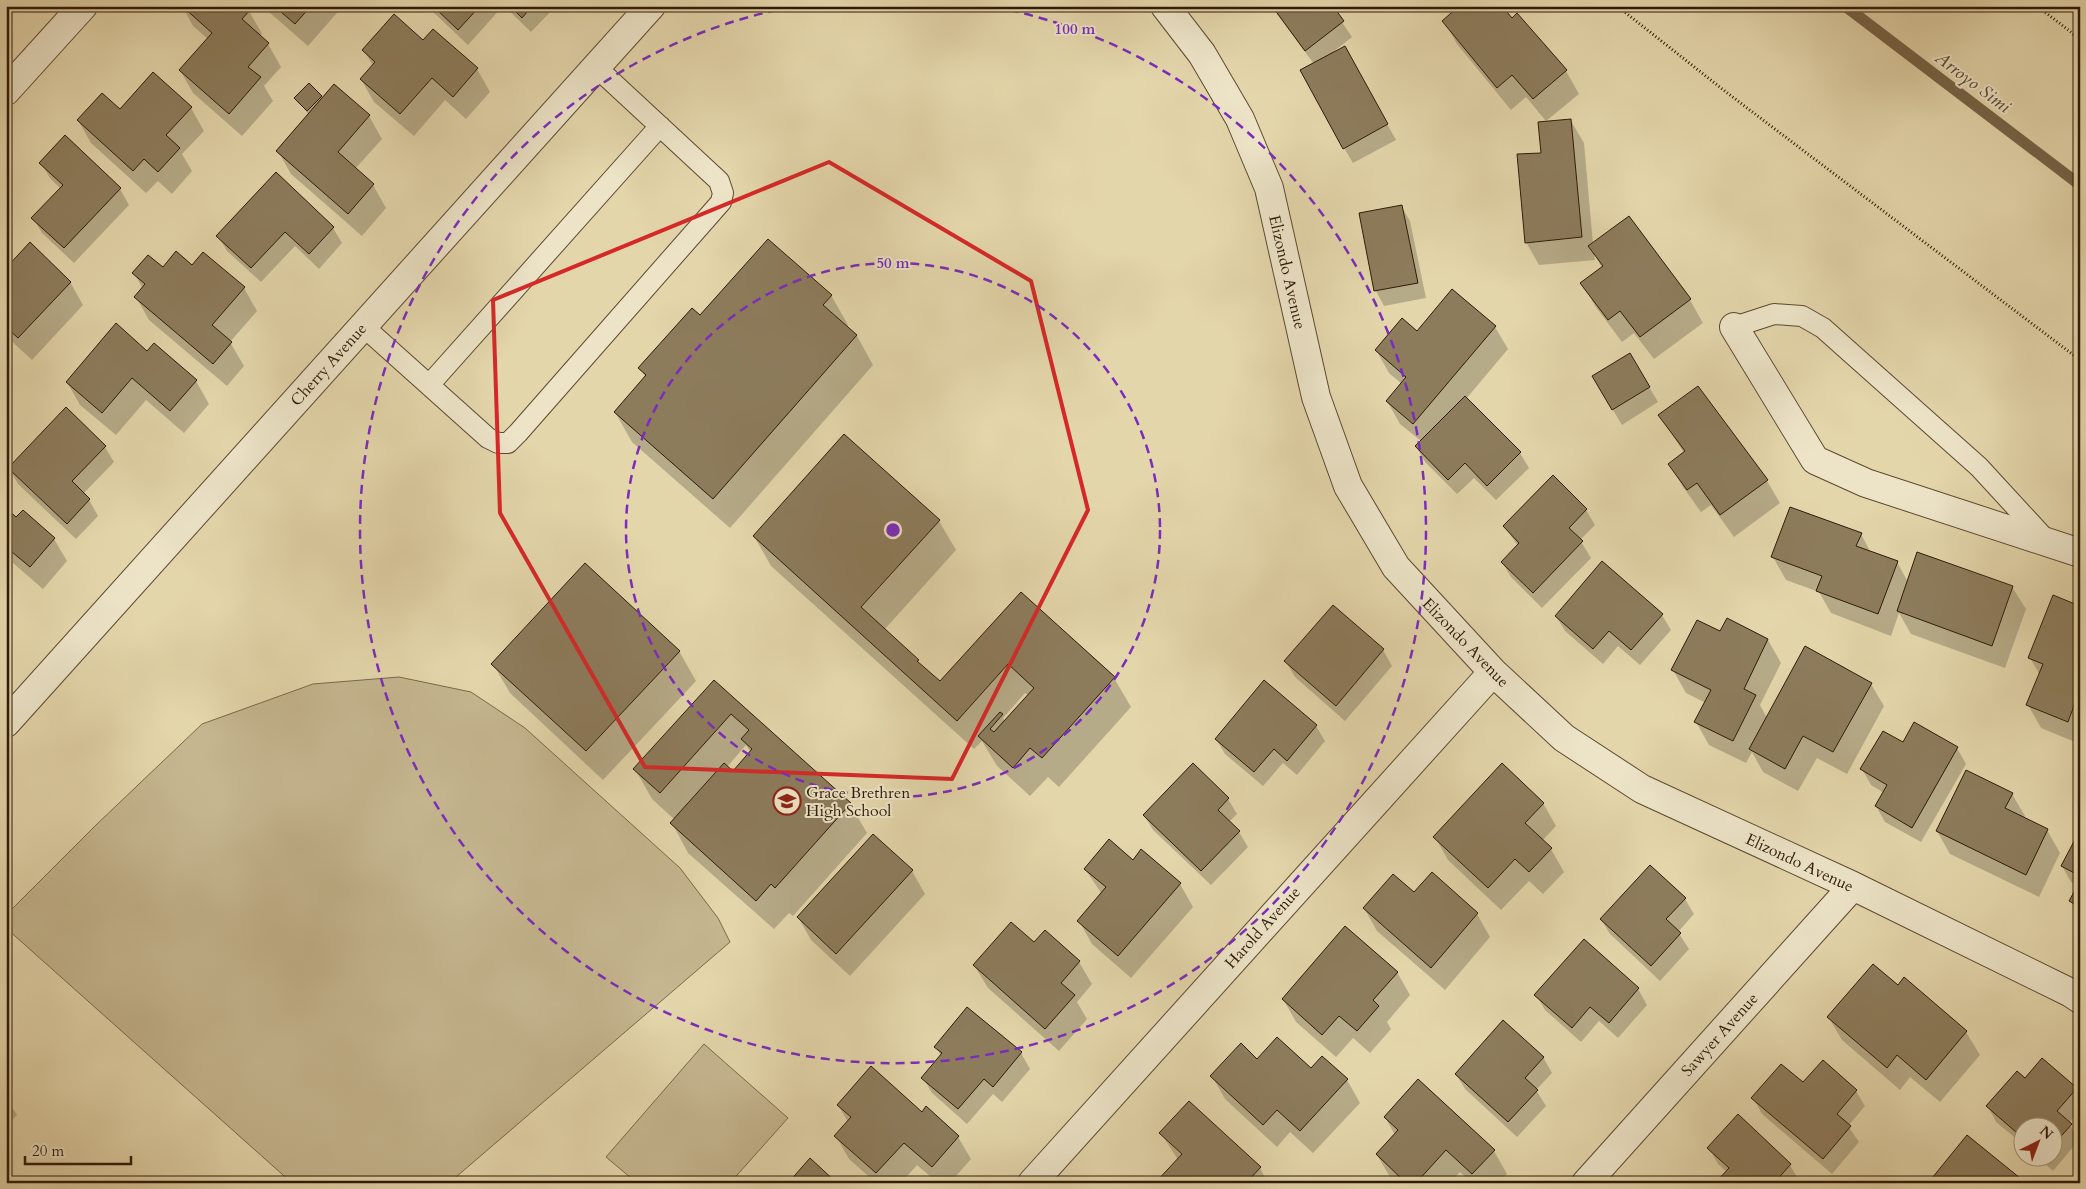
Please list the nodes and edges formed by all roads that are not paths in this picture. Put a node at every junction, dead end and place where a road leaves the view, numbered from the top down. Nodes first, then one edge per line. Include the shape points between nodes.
1 (83, 6) edge
2 (651, 6) edge
3 (1165, 6) edge
4 (596, 67) junction
5 (6, 91) edge
6 (660, 126) junction
7 (363, 326) junction
8 (1734, 327) joint
9 (429, 385) junction
10 (2048, 543) junction
11 (2080, 553) edge
12 (1493, 672) junction
13 (6, 723) edge
14 (1853, 886) junction
15 (2080, 999) edge
16 (1032, 1183) edge
17 (1586, 1183) edge

1 - 5 street
2 - 4 street, Cherry Avenue
3 - 12 street, Elizondo Avenue via 1202,54 1240,120 1269,188 1316,397 1348,486 1396,567
4 - 6 lane
4 - 7 street, Cherry Avenue
6 - 9 lane
6 - 9 lane via 719,181 723,193 721,202 524,426 508,443 498,443 488,438
7 - 9 lane
7 - 13 street, Cherry Avenue
8 - 10 street via 1815,460 1866,483
8 - 10 lane via 1774,314 1802,316 1823,328 1979,467
10 - 11 street
12 - 14 street, Elizondo Avenue via 1564,738 1642,789
12 - 16 street, Harold Avenue
14 - 15 street, Elizondo Avenue
14 - 17 street, Sawyer Avenue

